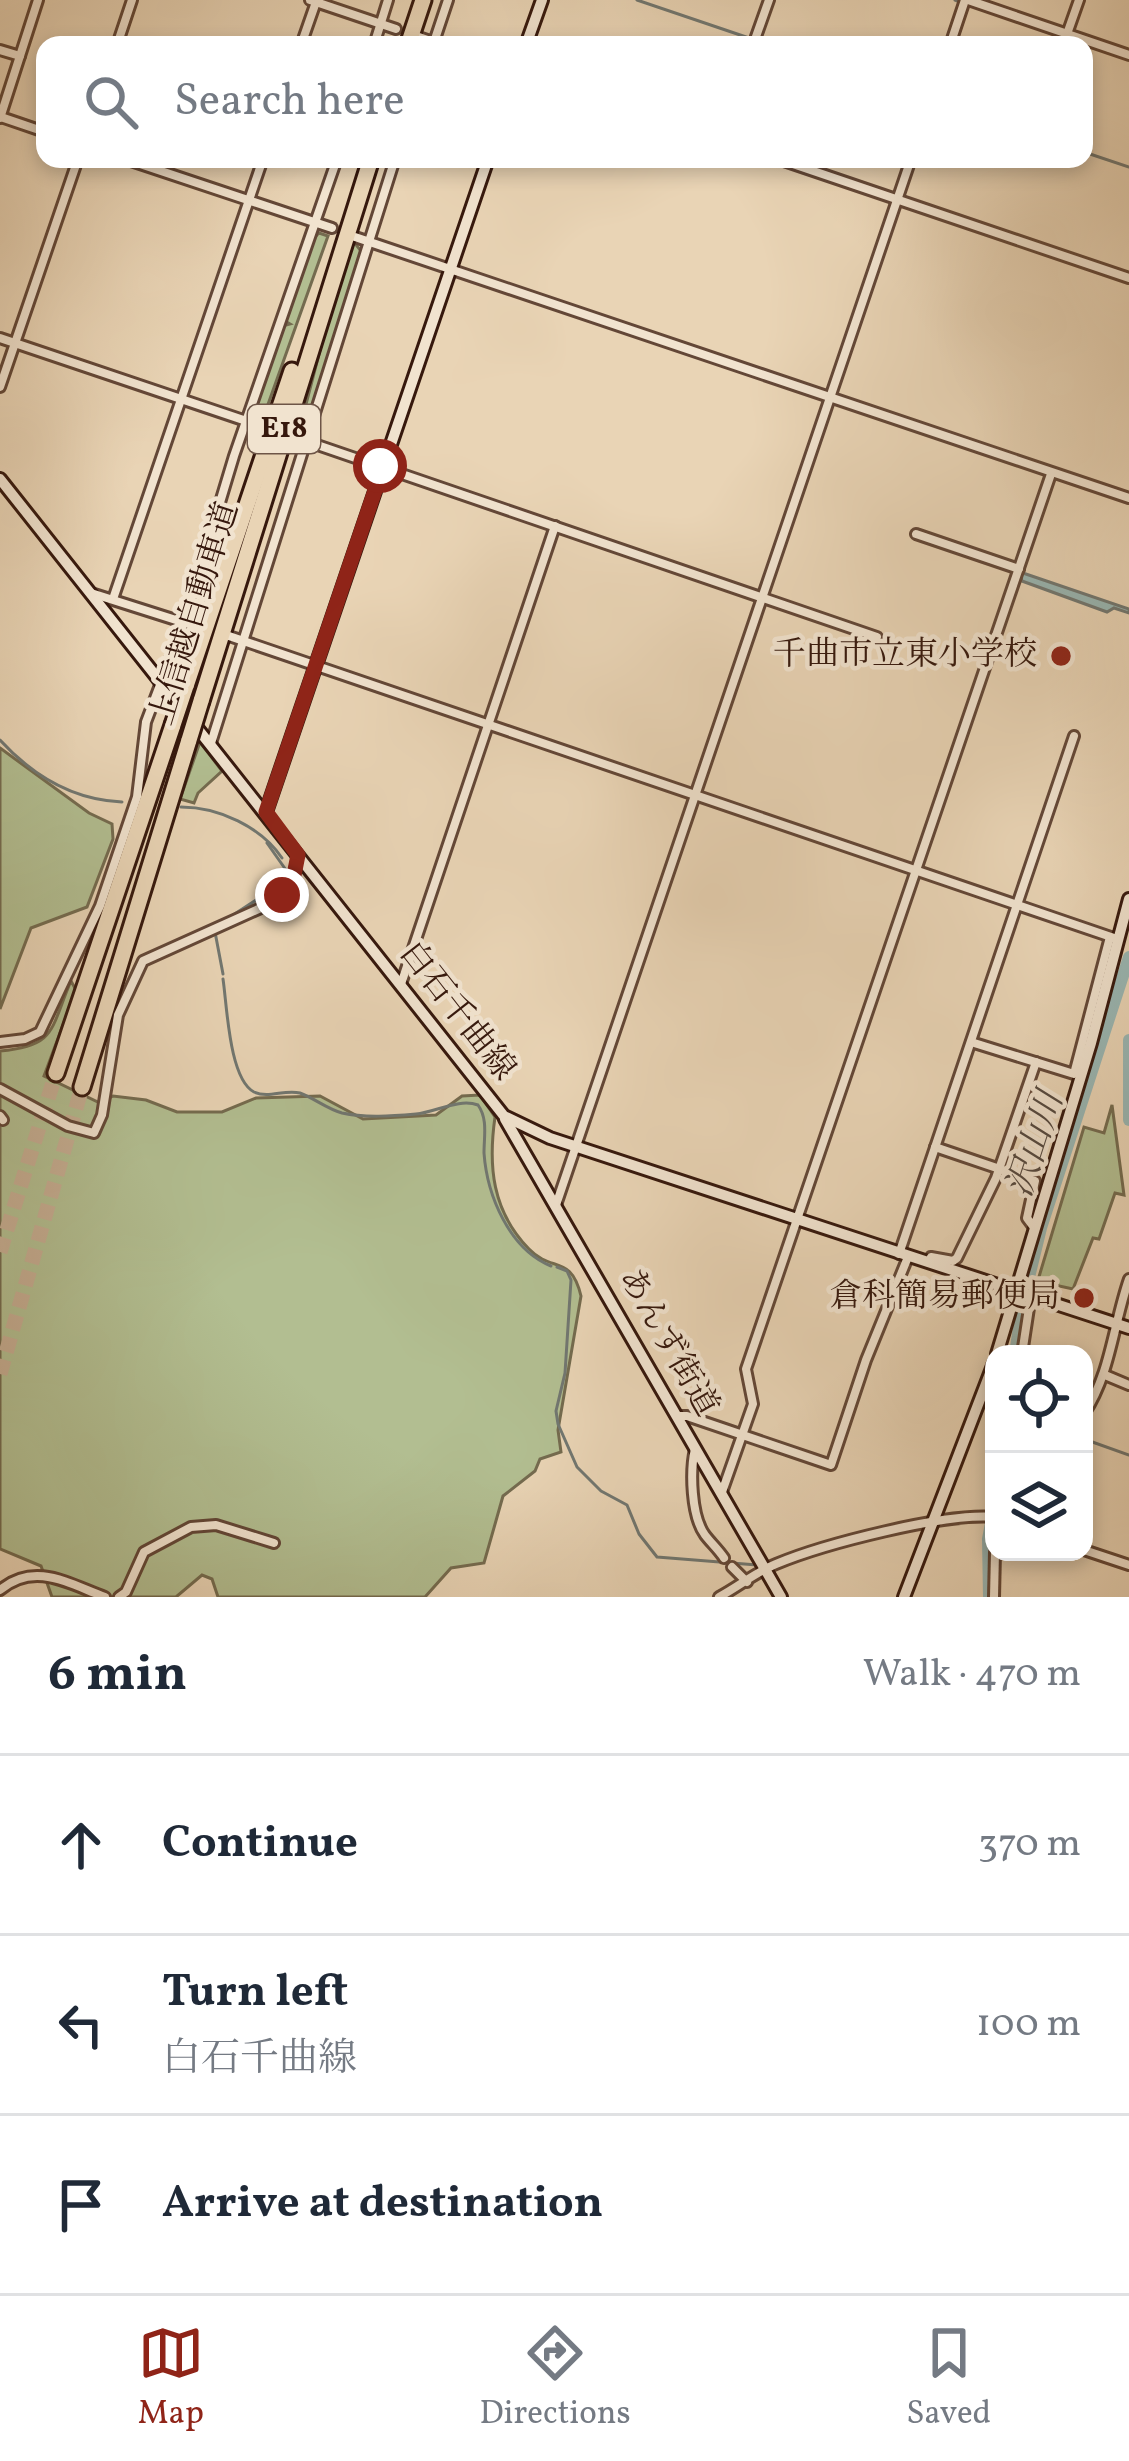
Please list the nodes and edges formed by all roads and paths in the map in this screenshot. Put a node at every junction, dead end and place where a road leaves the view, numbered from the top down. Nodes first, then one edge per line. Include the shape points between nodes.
1 (38, 0) edge
2 (132, 0) edge
3 (388, 0) edge
4 (412, 0) edge
5 (423, 0) edge
6 (448, 0) edge
7 (542, 0) edge
8 (769, 0) edge
9 (967, 0) edge
10 (1079, 0) edge
11 (313, 1) edge
12 (381, 24) junction
13 (1067, 34) junction
14 (120, 36) edge
15 (304, 36) edge
16 (377, 36) edge
17 (395, 36) edge
18 (396, 36) edge
19 (414, 36) edge
20 (438, 36) edge
21 (529, 36) edge
22 (756, 36) edge
23 (953, 36) edge
24 (1073, 36) edge
25 (1093, 43) edge
26 (0, 50) edge
27 (1129, 55) edge
28 (20, 56) junction
29 (2, 103) edge
30 (0, 118) edge
31 (36, 129) edge
32 (75, 168) edge
33 (152, 168) edge
34 (260, 168) edge
35 (334, 168) edge
36 (357, 168) edge
37 (368, 168) edge
38 (392, 168) edge
39 (485, 168) edge
40 (805, 168) edge
41 (908, 168) edge
42 (897, 199) junction
43 (249, 201) junction
44 (316, 223) junction
45 (332, 228) dead end
46 (355, 237) dead end
47 (367, 241) junction
48 (450, 270) junction
49 (1129, 278) edge
50 (0, 338) edge
51 (15, 343) junction
52 (0, 387) edge
53 (830, 399) junction
54 (181, 400) junction
55 (245, 421) junction
56 (258, 425) dead end
57 (294, 437) dead end
58 (306, 442) junction
59 (383, 467) junction
60 (1051, 474) junction
61 (0, 479) edge
62 (1129, 498) edge
63 (555, 526) junction
64 (916, 534) dead end
65 (1018, 569) junction
66 (91, 593) junction
67 (762, 598) junction
68 (112, 599) junction
69 (184, 622) junction
70 (198, 627) dead end
71 (229, 637) dead end
72 (877, 637) dead end
73 (242, 642) junction
74 (316, 667) junction
75 (162, 682) junction
76 (488, 725) junction
77 (1074, 736) dead end
78 (211, 743) junction
79 (695, 796) junction
80 (266, 812) junction
81 (298, 855) junction
82 (915, 871) junction
83 (1129, 899) edge
84 (1018, 905) junction
85 (1114, 938) junction
86 (401, 984) junction
87 (0, 1042) edge
88 (971, 1042) junction
89 (1036, 1062) junction
90 (56, 1073) tunnel mouth
91 (82, 1087) tunnel mouth
92 (0, 1089) edge
93 (503, 1117) junction
94 (576, 1146) junction
95 (935, 1147) junction
96 (998, 1168) junction
97 (556, 1204) junction
98 (795, 1221) junction
99 (1033, 1226) junction
100 (903, 1256) junction
101 (928, 1264) junction
102 (1129, 1279) edge
103 (1024, 1293) junction
104 (1114, 1323) junction
105 (1129, 1328) edge
106 (1001, 1345) edge
107 (1022, 1345) edge
108 (1105, 1375) junction
109 (1129, 1385) edge
110 (985, 1387) edge
111 (1093, 1397) edge
112 (678, 1416) junction
113 (742, 1434) junction
114 (696, 1448) junction
115 (722, 1492) junction
116 (985, 1517) edge
117 (934, 1523) junction
118 (274, 1543) dead end
119 (1093, 1553) edge
120 (724, 1558) dead end
121 (995, 1561) edge
122 (1129, 1564) edge
123 (732, 1567) dead end
124 (766, 1570) junction
125 (746, 1582) junction
126 (0, 1590) edge
127 (105, 1597) edge
128 (119, 1597) edge
129 (719, 1597) edge
130 (782, 1597) edge
131 (904, 1597) edge
132 (994, 1597) edge

1 - 28 street
2 - 14 street
3 - 12 street
4 - 18 highway
5 - 19 highway
6 - 20 street
7 - 21 main road
8 - 22 street
9 - 13 street
9 - 23 street
10 - 13 street
11 - 12 street
11 - 15 street
12 - 16 street
12 - 17 street
13 - 24 street
25 - 27 street
26 - 28 street
28 - 29 street
29 - 30 street
30 - 31 street
32 - 51 street
33 - 43 street
34 - 43 street
35 - 44 street
36 - 90 highway, 上信越自動車道 / E18, bridge
37 - 91 highway, 上信越自動車道 / E18, bridge
38 - 47 street
39 - 48 main road
40 - 42 street
41 - 42 street
42 - 49 street
42 - 53 street
43 - 44 street
43 - 54 street
44 - 45 street
44 - 55 street
46 - 47 street
47 - 48 street
47 - 58 street
48 - 53 street
48 - 59 main road
50 - 51 street
51 - 52 street
51 - 54 street
53 - 60 street
53 - 67 street
54 - 55 street
54 - 68 street
55 - 56 street
55 - 69 street
57 - 58 street
58 - 59 street
58 - 73 street
59 - 63 street
59 - 74 main road
60 - 62 street
60 - 65 street
61 - 66 main road, 白石千曲線
63 - 67 street
63 - 76 street
64 - 65 street
65 - 82 street
66 - 68 street
66 - 75 main road, 白石千曲線
67 - 72 street
67 - 79 street
68 - 69 street
69 - 70 street
69 - 75 street
71 - 73 street
73 - 74 street
73 - 78 street
74 - 76 street
74 - 80 main road
75 - 78 main road, 白石千曲線
75 - 87 street via 146,722 137,797 85,938 40,1032
76 - 79 street
76 - 86 street
77 - 84 street
78 - 80 main road, 白石千曲線
79 - 82 street
79 - 94 street
80 - 81 main road, 白石千曲線
81 - 86 main road, 白石千曲線
81 - 92 street via 293,880 274,902 143,961 118,1015 97,1131 68,1126
82 - 84 street
82 - 98 street
83 - 85 main road
84 - 85 street
84 - 88 street
85 - 89 street via 1074,1074
85 - 99 main road
86 - 93 main road, 白石千曲線
88 - 89 street
88 - 95 street
89 - 96 street
93 - 94 main road, 白石千曲線
93 - 97 main road, あんず街道
94 - 97 street
94 - 98 main road, 白石千曲線
95 - 96 street
95 - 100 street
96 - 99 street via 1035,1180 1027,1217
96 - 101 street via 957,1258 932,1257
97 - 112 main road, あんず街道
98 - 100 main road, 白石千曲線
98 - 113 street via 746,1369 753,1404
99 - 103 main road
100 - 101 main road, 白石千曲線
100 - 113 street via 831,1465
101 - 103 main road, 白石千曲線
102 - 104 street
103 - 104 main road, 白石千曲線
103 - 106 main road
103 - 107 street
104 - 105 main road, 白石千曲線
104 - 108 street
108 - 109 street
108 - 111 street
110 - 117 main road
112 - 113 street
112 - 114 main road, あんず街道
113 - 115 street
114 - 115 main road, あんず街道
114 - 120 street via 699,1520
115 - 124 main road, あんず街道
116 - 117 street
117 - 124 street via 846,1541
117 - 131 main road
118 - 128 street via 216,1525 191,1527 138,1558
119 - 122 street
121 - 132 street
123 - 125 street
124 - 125 street
124 - 130 main road, あんず街道
125 - 129 street
126 - 127 street via 22,1576 60,1577

